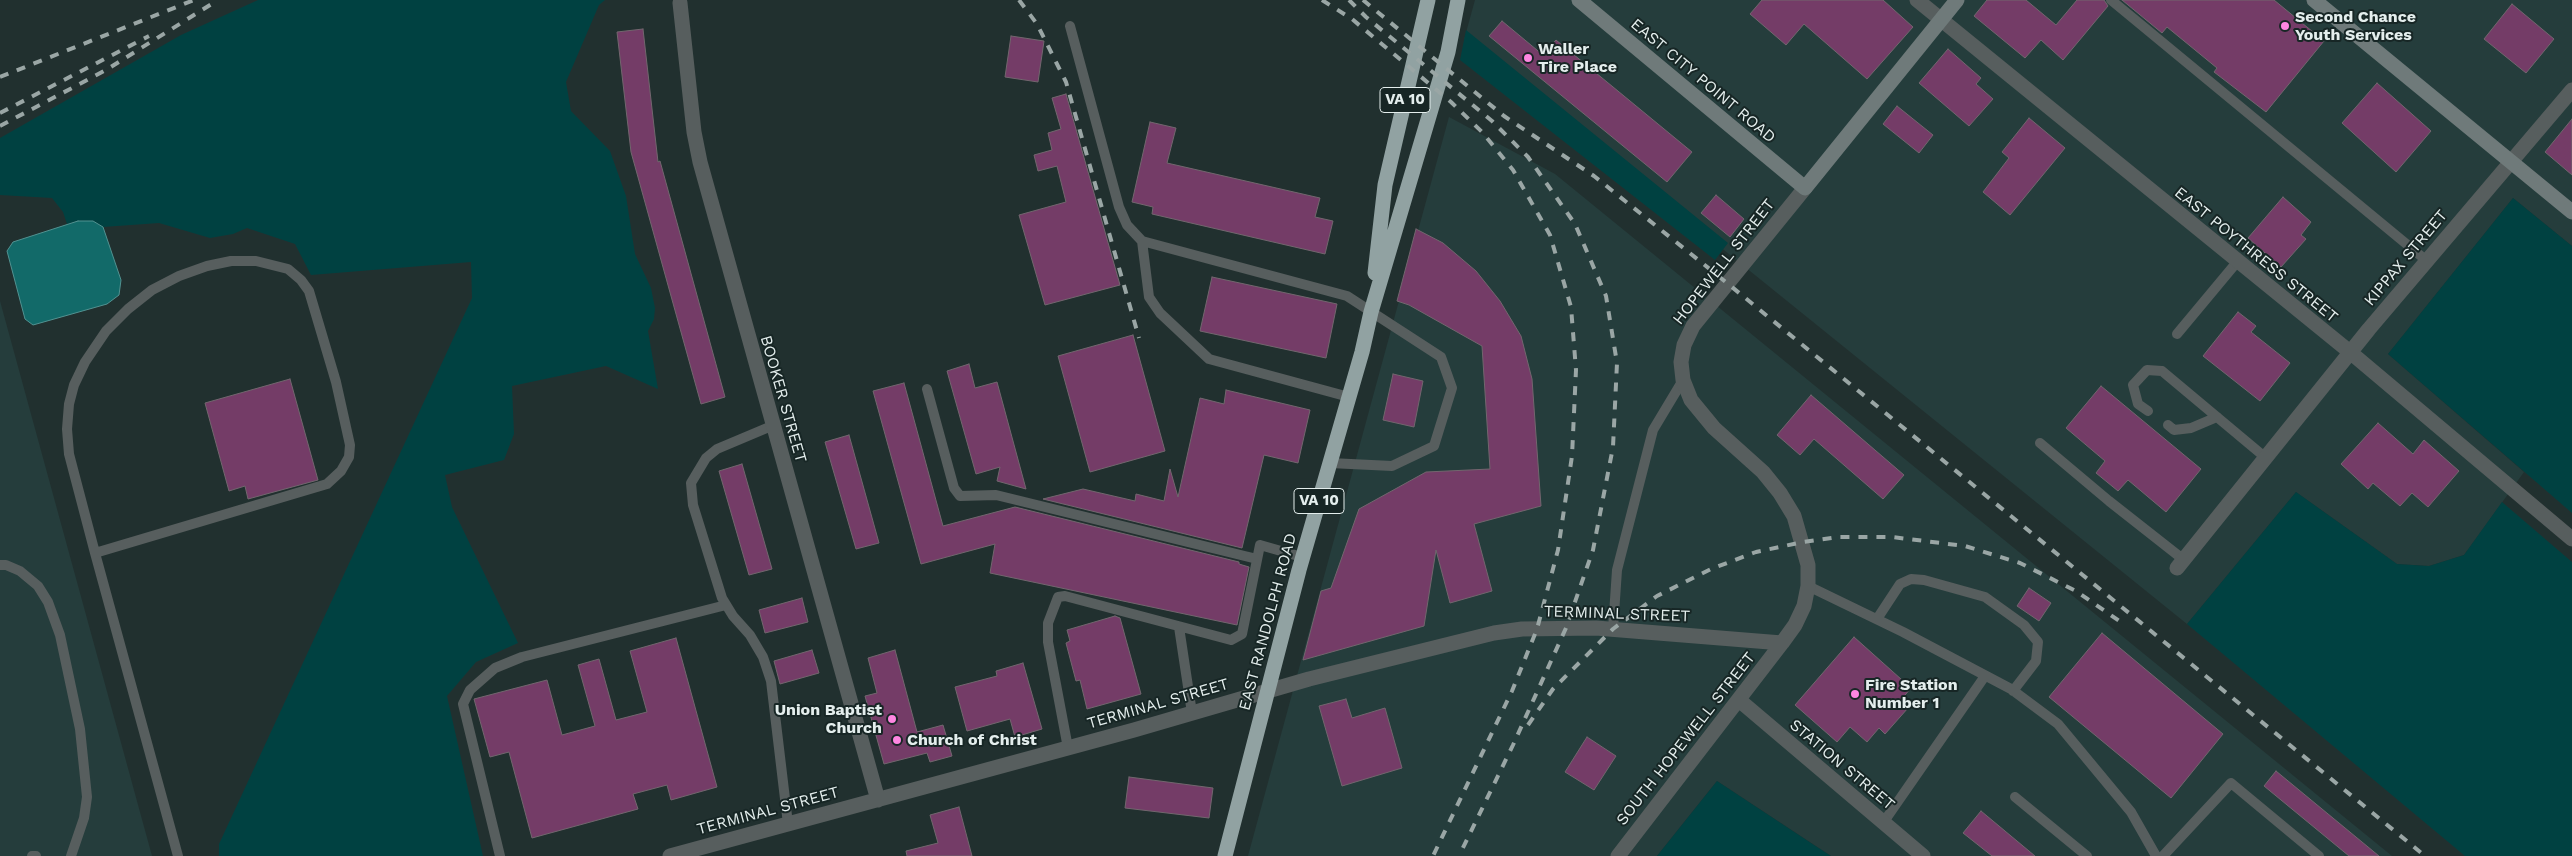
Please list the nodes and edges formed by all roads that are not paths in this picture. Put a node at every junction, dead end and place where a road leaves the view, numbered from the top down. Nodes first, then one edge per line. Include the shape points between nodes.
1 (1428, 0) edge
2 (1458, 0) edge
3 (1579, 0) edge
4 (1917, 0) edge
5 (1957, 0) edge
6 (2111, 0) edge
7 (2314, 0) edge
8 (680, 3) dead end
9 (1941, 20) junction
10 (1070, 26) dead end
11 (2572, 90) edge
12 (2511, 162) junction
13 (1805, 188) junction
14 (2572, 212) edge
15 (1142, 241) junction
16 (2427, 261) junction
17 (2237, 262) junction
18 (1371, 312) junction
19 (2177, 334) dead end
20 (2350, 352) junction
21 (1683, 380) junction
22 (927, 389) dead end
23 (1349, 397) junction
24 (2148, 411) dead end
25 (2217, 417) junction
26 (774, 425) junction
27 (2168, 425) dead end
28 (2040, 443) dead end
29 (2266, 458) junction
30 (1330, 463) junction
31 (2572, 539) edge
32 (96, 553) junction
33 (1302, 557) junction
34 (1258, 560) junction
35 (2181, 564) joint
36 (0, 565) edge
37 (1808, 586) junction
38 (726, 606) junction
39 (1877, 619) junction
40 (1179, 626) junction
41 (1613, 629) junction
42 (1782, 643) junction
43 (1985, 676) junction
44 (1268, 691) junction
45 (2013, 691) junction
46 (1739, 700) junction
47 (1192, 713) junction
48 (1068, 748) junction
49 (2014, 797) dead end
50 (878, 800) junction
51 (1883, 823) junction
52 (788, 824) junction
53 (71, 856) edge
54 (178, 856) edge
55 (500, 856) edge
56 (670, 856) edge
57 (1225, 856) edge
58 (1618, 856) edge
59 (1923, 856) edge
60 (2087, 856) edge
61 (2156, 856) edge
62 (2163, 856) edge
63 (2318, 856) edge

1 - 18 highway, EAST RANDOLPH ROAD / VA 10 via 1385,185
2 - 18 highway, EAST RANDOLPH ROAD / VA 10 via 1448,52
3 - 13 street, EAST CITY POINT ROAD
4 - 9 street, EAST POYTHRESS STREET
5 - 9 street, HOPEWELL STREET
6 - 16 lane
7 - 12 street
8 - 26 street, BOOKER STREET via 700,162
9 - 13 street, HOPEWELL STREET
9 - 17 street, EAST POYTHRESS STREET
10 - 15 lane via 1119,207 1127,225
11 - 12 street, KIPPAX STREET
12 - 14 street
12 - 16 street, KIPPAX STREET
13 - 21 street, HOPEWELL STREET via 1693,326 1684,345 1681,362
15 - 18 lane via 1348,296
15 - 23 lane via 1149,297 1160,313 1209,359
16 - 20 street, KIPPAX STREET
17 - 19 lane
17 - 20 street, EAST POYTHRESS STREET
18 - 23 highway, EAST RANDOLPH ROAD / VA 10
18 - 30 lane via 1441,357 1452,388 1434,446 1392,466
20 - 29 street, KIPPAX STREET
20 - 31 street, EAST POYTHRESS STREET
21 - 37 street, HOPEWELL STREET via 1691,400 1714,428 1763,472 1794,516 1808,566
21 - 41 lane via 1653,430 1617,570
22 - 34 lane via 954,488 960,496 996,495
23 - 30 highway, EAST RANDOLPH ROAD / VA 10
24 - 25 lane via 2138,404 2133,385 2147,370 2162,371
25 - 27 lane via 2191,428 2174,430
25 - 29 lane
26 - 38 lane via 717,449 706,458 690,483 693,505
26 - 50 street, BOOKER STREET
28 - 35 lane
29 - 35 street, KIPPAX STREET
30 - 33 highway, EAST RANDOLPH ROAD / VA 10
32 - 32 lane via 69,454 67,429 72,394 85,362 106,331 152,290 207,266 231,261 256,261 288,270 309,291 336,382 350,445 341,471 327,484
32 - 54 lane
33 - 34 lane via 1260,545
33 - 44 highway, EAST RANDOLPH ROAD / VA 10
34 - 40 lane via 1242,634 1231,640
36 - 53 lane via 20,571 38,586 48,602 60,635 80,729 87,796 84,818
37 - 39 lane
37 - 42 street, HOPEWELL STREET via 1804,606
38 - 52 lane via 750,635 763,657 771,681
38 - 55 lane via 522,657 495,668 470,690 463,704
39 - 43 lane
39 - 45 lane via 1900,584 1911,579 1985,597 2024,625 2038,642 2036,661
40 - 47 lane
40 - 48 lane via 1065,596 1058,597 1048,623 1048,642
41 - 42 street, TERMINAL STREET
41 - 44 street, TERMINAL STREET via 1522,629 1494,634
42 - 46 street, SOUTH HOPEWELL STREET
43 - 45 lane
43 - 51 lane
44 - 47 street, TERMINAL STREET
44 - 57 highway, EAST RANDOLPH ROAD / VA 10
45 - 61 lane via 2058,724 2131,812
46 - 51 street, STATION STREET
46 - 58 street, SOUTH HOPEWELL STREET
47 - 48 street, TERMINAL STREET
48 - 50 street, TERMINAL STREET
49 - 60 lane
50 - 52 street, TERMINAL STREET
51 - 59 street, STATION STREET
52 - 56 street, TERMINAL STREET
62 - 63 lane via 2231,783

